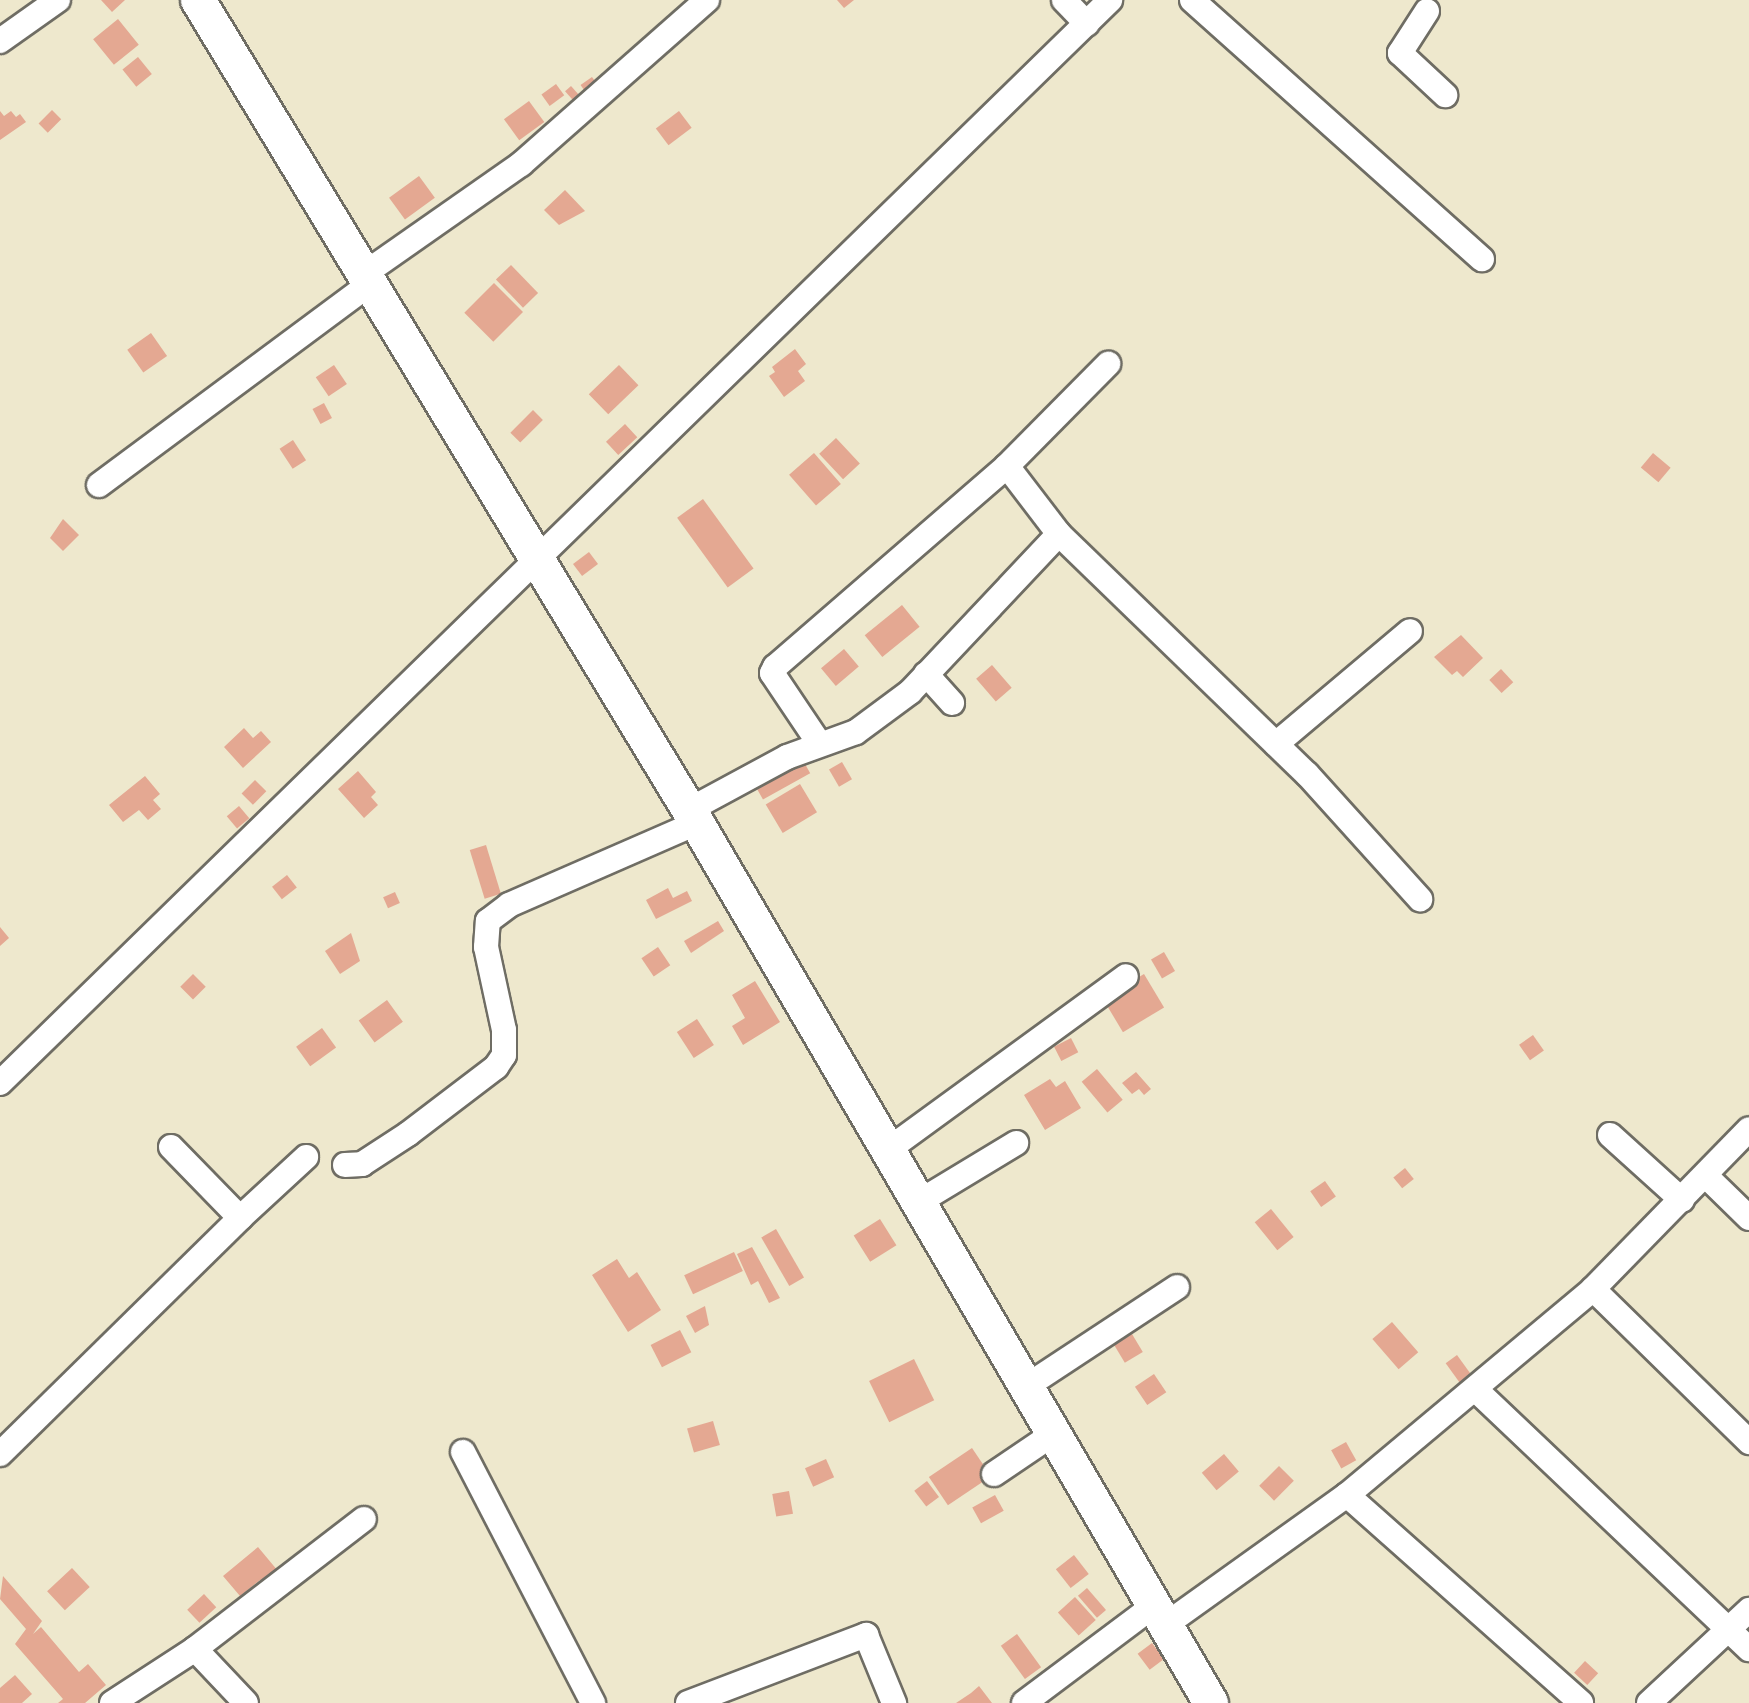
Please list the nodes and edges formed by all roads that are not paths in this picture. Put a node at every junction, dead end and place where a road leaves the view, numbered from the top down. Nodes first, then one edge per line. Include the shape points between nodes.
1 (58, 0) edge
2 (198, 0) edge
3 (707, 0) edge
4 (1064, 0) edge
5 (1110, 0) edge
6 (1192, 0) edge
7 (1430, 4) edge
8 (1087, 24) junction
9 (0, 41) edge
10 (1445, 95) dead end
11 (1482, 259) dead end
12 (367, 279) junction
13 (1108, 364) dead end
14 (1007, 466) junction
15 (99, 485) dead end
16 (1059, 534) junction
17 (539, 561) junction
18 (1410, 631) dead end
19 (926, 674) junction
20 (952, 703) dead end
21 (819, 743) junction
22 (1276, 744) junction
23 (693, 816) junction
24 (1420, 899) dead end
25 (1126, 976) dead end
26 (0, 1083) edge
27 (1749, 1129) edge
28 (1610, 1135) dead end
29 (1016, 1143) dead end
30 (171, 1147) dead end
31 (889, 1149) junction
32 (306, 1157) dead end
33 (345, 1165) dead end
34 (1706, 1176) junction
35 (1682, 1200) junction
36 (917, 1203) junction
37 (240, 1218) junction
38 (1749, 1218) edge
39 (1177, 1287) dead end
40 (1593, 1289) junction
41 (1030, 1384) junction
42 (1475, 1389) junction
43 (1056, 1432) junction
44 (1749, 1442) edge
45 (3, 1443) edge
46 (463, 1452) dead end
47 (994, 1474) dead end
48 (1347, 1495) junction
49 (364, 1519) dead end
50 (1749, 1610) edge
51 (1162, 1614) junction
52 (1728, 1630) junction
53 (195, 1649) junction
54 (1749, 1649) edge
55 (112, 1703) edge
56 (246, 1703) edge
57 (593, 1703) edge
58 (688, 1703) edge
59 (894, 1703) edge
60 (1024, 1703) edge
61 (1211, 1703) edge
62 (1581, 1703) edge
63 (1649, 1703) edge

1 - 9 street
2 - 12 street
3 - 12 street via 521,164
4 - 8 street
5 - 8 street
6 - 11 street
7 - 10 street via 1400,53
8 - 17 street
12 - 15 street
12 - 17 street
13 - 14 street
14 - 16 street
14 - 21 street via 775,667 772,673
16 - 19 street
16 - 22 street
17 - 23 street
17 - 26 street
18 - 22 street
19 - 20 street
19 - 21 street via 856,732
21 - 23 street
22 - 24 street via 1389,859
23 - 31 street
23 - 33 street via 509,905 488,921 486,947 504,1030 504,1055 496,1067 408,1134 362,1164
25 - 31 street
27 - 34 street
28 - 35 street
29 - 36 street
30 - 37 street
31 - 36 street
32 - 37 street
34 - 35 street
34 - 38 street
35 - 40 street
36 - 41 street
37 - 45 street
39 - 41 street
40 - 42 street
40 - 44 street
41 - 43 street
42 - 48 street
42 - 52 street
43 - 47 street
43 - 51 street
46 - 57 street
48 - 51 street
48 - 62 street
49 - 53 street
50 - 52 street
51 - 60 street
51 - 61 street
52 - 54 street
52 - 63 street
53 - 55 street
53 - 56 street
58 - 59 street via 866,1635

